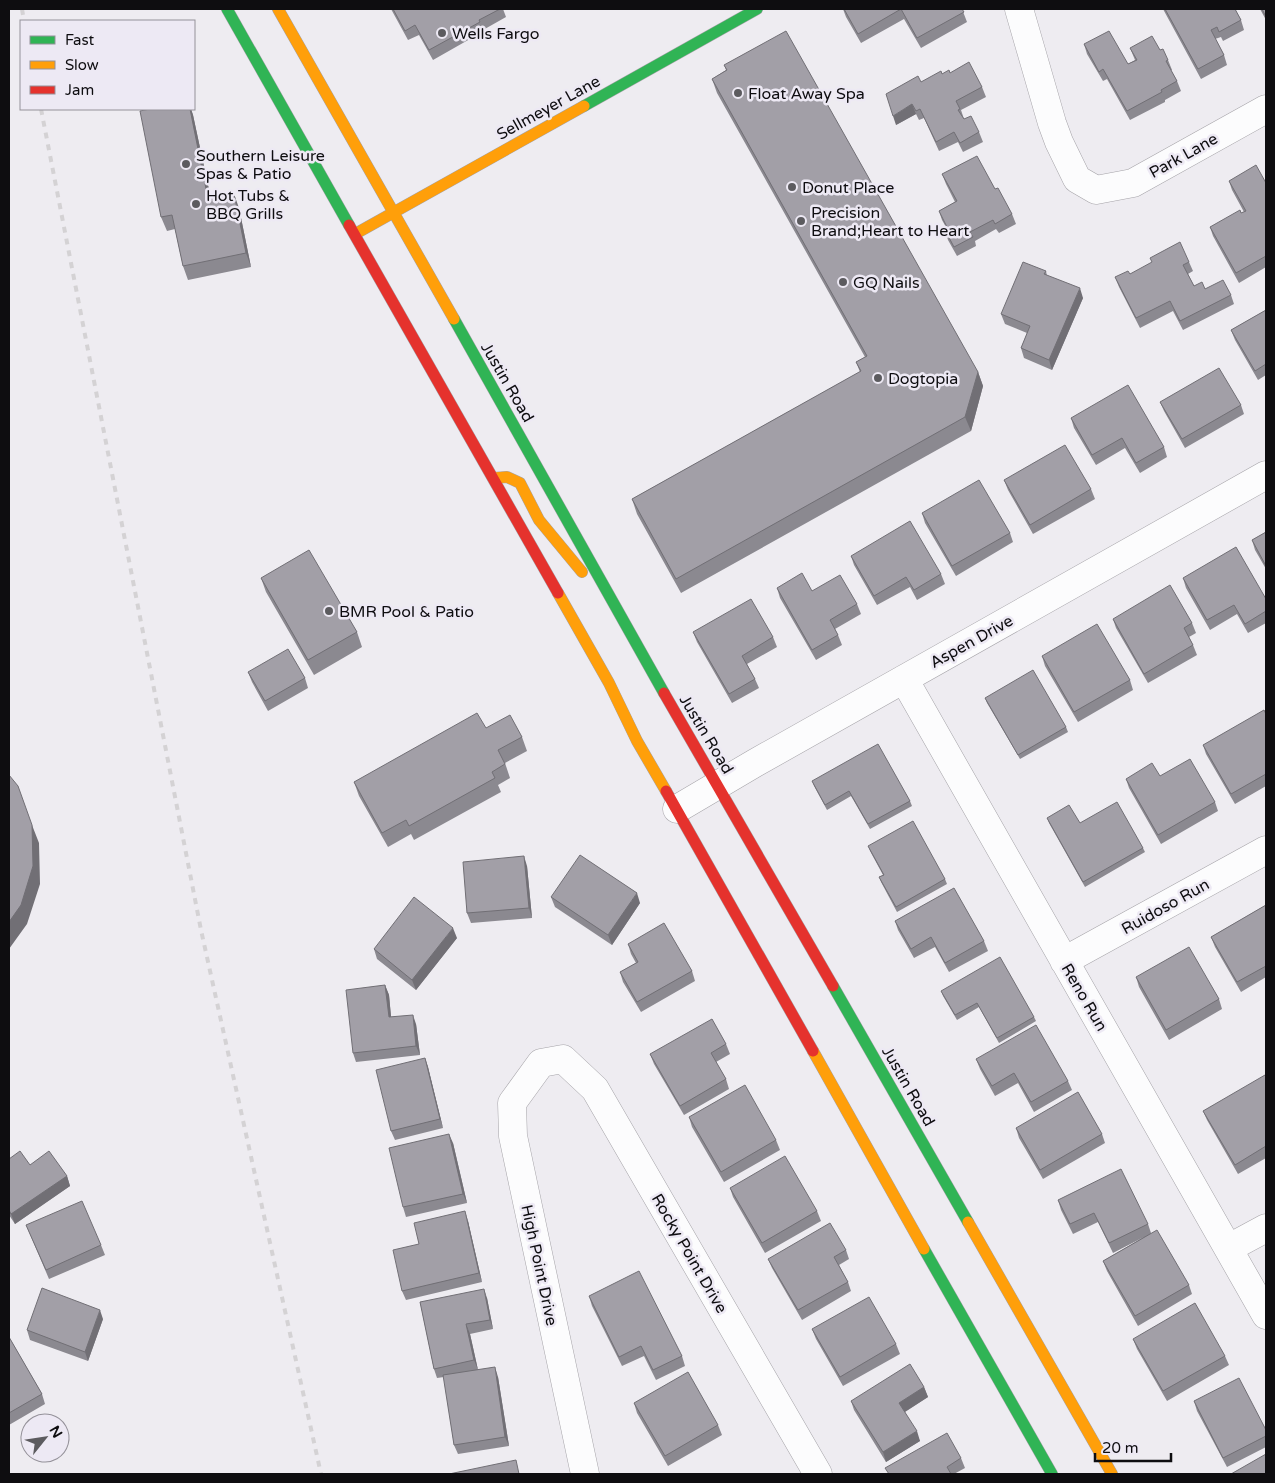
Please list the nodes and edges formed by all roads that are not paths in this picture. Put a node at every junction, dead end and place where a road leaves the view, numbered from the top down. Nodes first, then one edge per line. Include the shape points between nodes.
1 (227, 9) edge
2 (278, 9) edge
3 (757, 9) edge
4 (1019, 9) edge
5 (1266, 109) edge
6 (394, 212) junction
7 (355, 234) junction
8 (1266, 474) edge
9 (494, 478) junction
10 (618, 612) junction
11 (904, 679) junction
12 (718, 785) junction
13 (677, 809) junction
14 (1266, 850) edge
15 (1064, 961) junction
16 (542, 1063) joint
17 (1266, 1228) edge
18 (1229, 1248) junction
19 (1266, 1315) edge
20 (584, 1474) edge
21 (818, 1474) edge
22 (1052, 1474) edge
23 (1112, 1474) edge

1 - 7 main road
2 - 6 main road, Justin Road
3 - 6 main road, Sellmeyer Lane
4 - 5 street, Park Lane via 1059,142 1077,178 1096,190 1133,183
6 - 7 main road, Sellmeyer Lane
6 - 10 main road, Justin Road
7 - 9 main road
8 - 11 street, Aspen Drive
9 - 10 main road via 520,483 539,520
9 - 13 main road
10 - 12 main road, Justin Road
11 - 12 street, Aspen Drive
11 - 15 street, Reno Run
12 - 13 street, Aspen Drive
12 - 23 main road, Justin Road
13 - 22 main road
14 - 15 street, Ruidoso Run
15 - 18 street, Reno Run
16 - 20 street, High Point Drive via 512,1103 513,1136
16 - 21 street, Rocky Point Drive via 563,1059 595,1089
17 - 18 street
18 - 19 street, Reno Run

